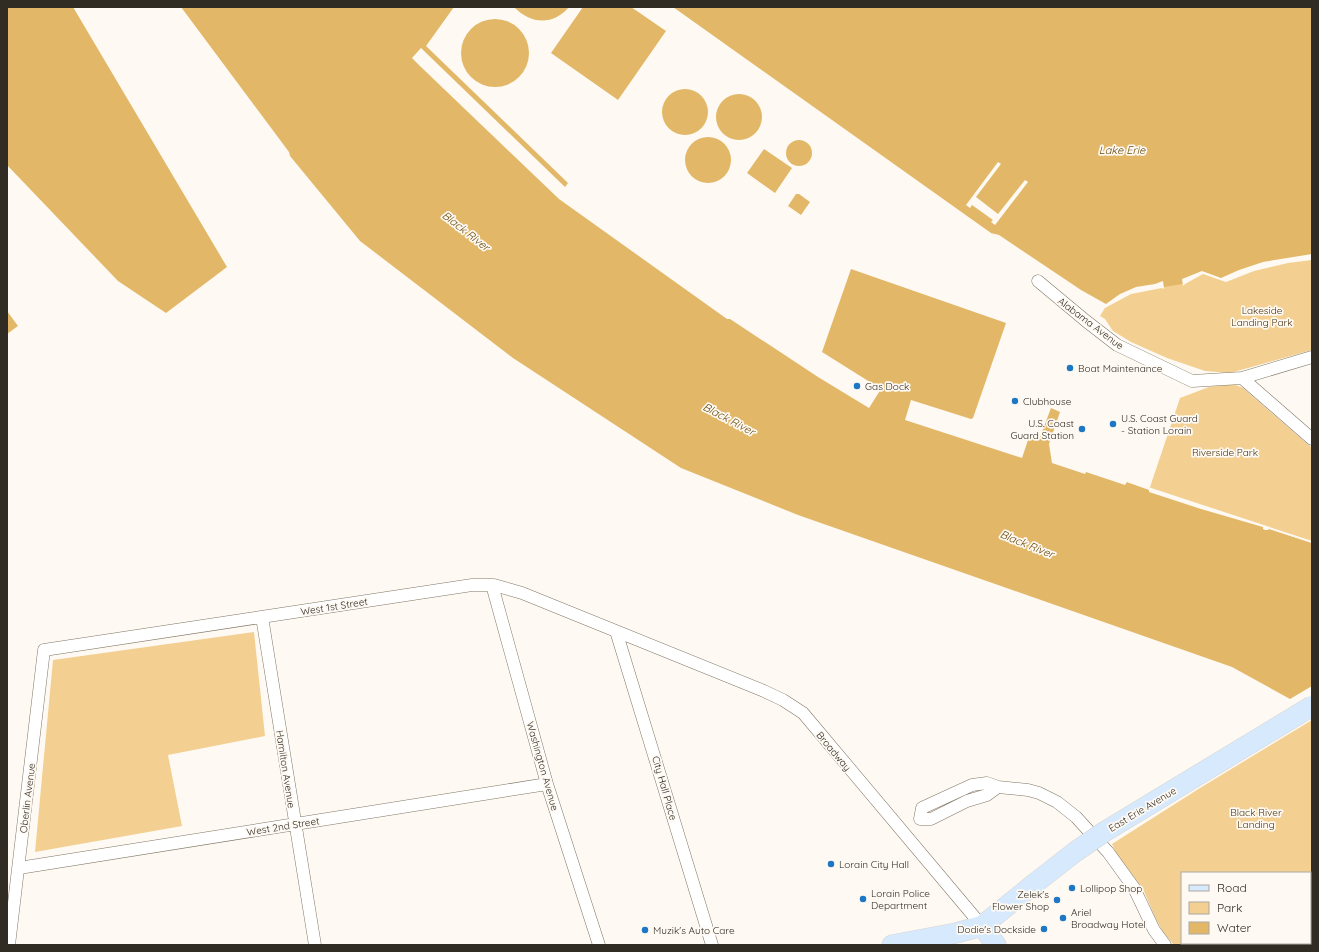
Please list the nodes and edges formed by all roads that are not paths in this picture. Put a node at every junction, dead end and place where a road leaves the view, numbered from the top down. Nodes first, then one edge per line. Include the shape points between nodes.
1 (1038, 281) dead end
2 (1312, 357) edge
3 (1242, 378) junction
4 (1312, 439) edge
5 (492, 585) junction
6 (262, 617) junction
7 (616, 631) junction
8 (44, 650) joint
9 (1312, 706) edge
10 (547, 784) junction
11 (295, 824) junction
12 (903, 832) junction
13 (18, 868) junction
14 (982, 926) junction
15 (9, 945) edge
16 (315, 945) edge
17 (599, 945) edge
18 (712, 945) edge
19 (892, 945) edge
20 (996, 945) edge
21 (1165, 945) edge

1 - 3 street, Alabama Avenue via 1117,345 1161,367 1192,381
2 - 3 street, Alabama Avenue
3 - 4 street
5 - 6 street, West 1st Street via 472,585
5 - 7 street, West 1st Street via 522,593
5 - 10 street, Washington Avenue
6 - 8 street, West 1st Street
6 - 11 street, Hamilton Avenue
7 - 12 street, Broadway via 764,691 803,713
7 - 18 street, City Hall Place
8 - 13 street, Oberlin Avenue
9 - 14 main road, East Erie Avenue, bridge via 1104,832
10 - 11 street, West 2nd Street
10 - 17 street, Washington Avenue
11 - 13 street, West 2nd Street
11 - 16 street, Hamilton Avenue
12 - 14 street, Broadway
12 - 21 street via 920,819 922,808 972,785 987,782 998,787 1039,793 1057,802 1076,817 1105,848 1134,888 1154,930
13 - 15 street, Oberlin Avenue
14 - 19 main road
14 - 20 main road, Broadway

